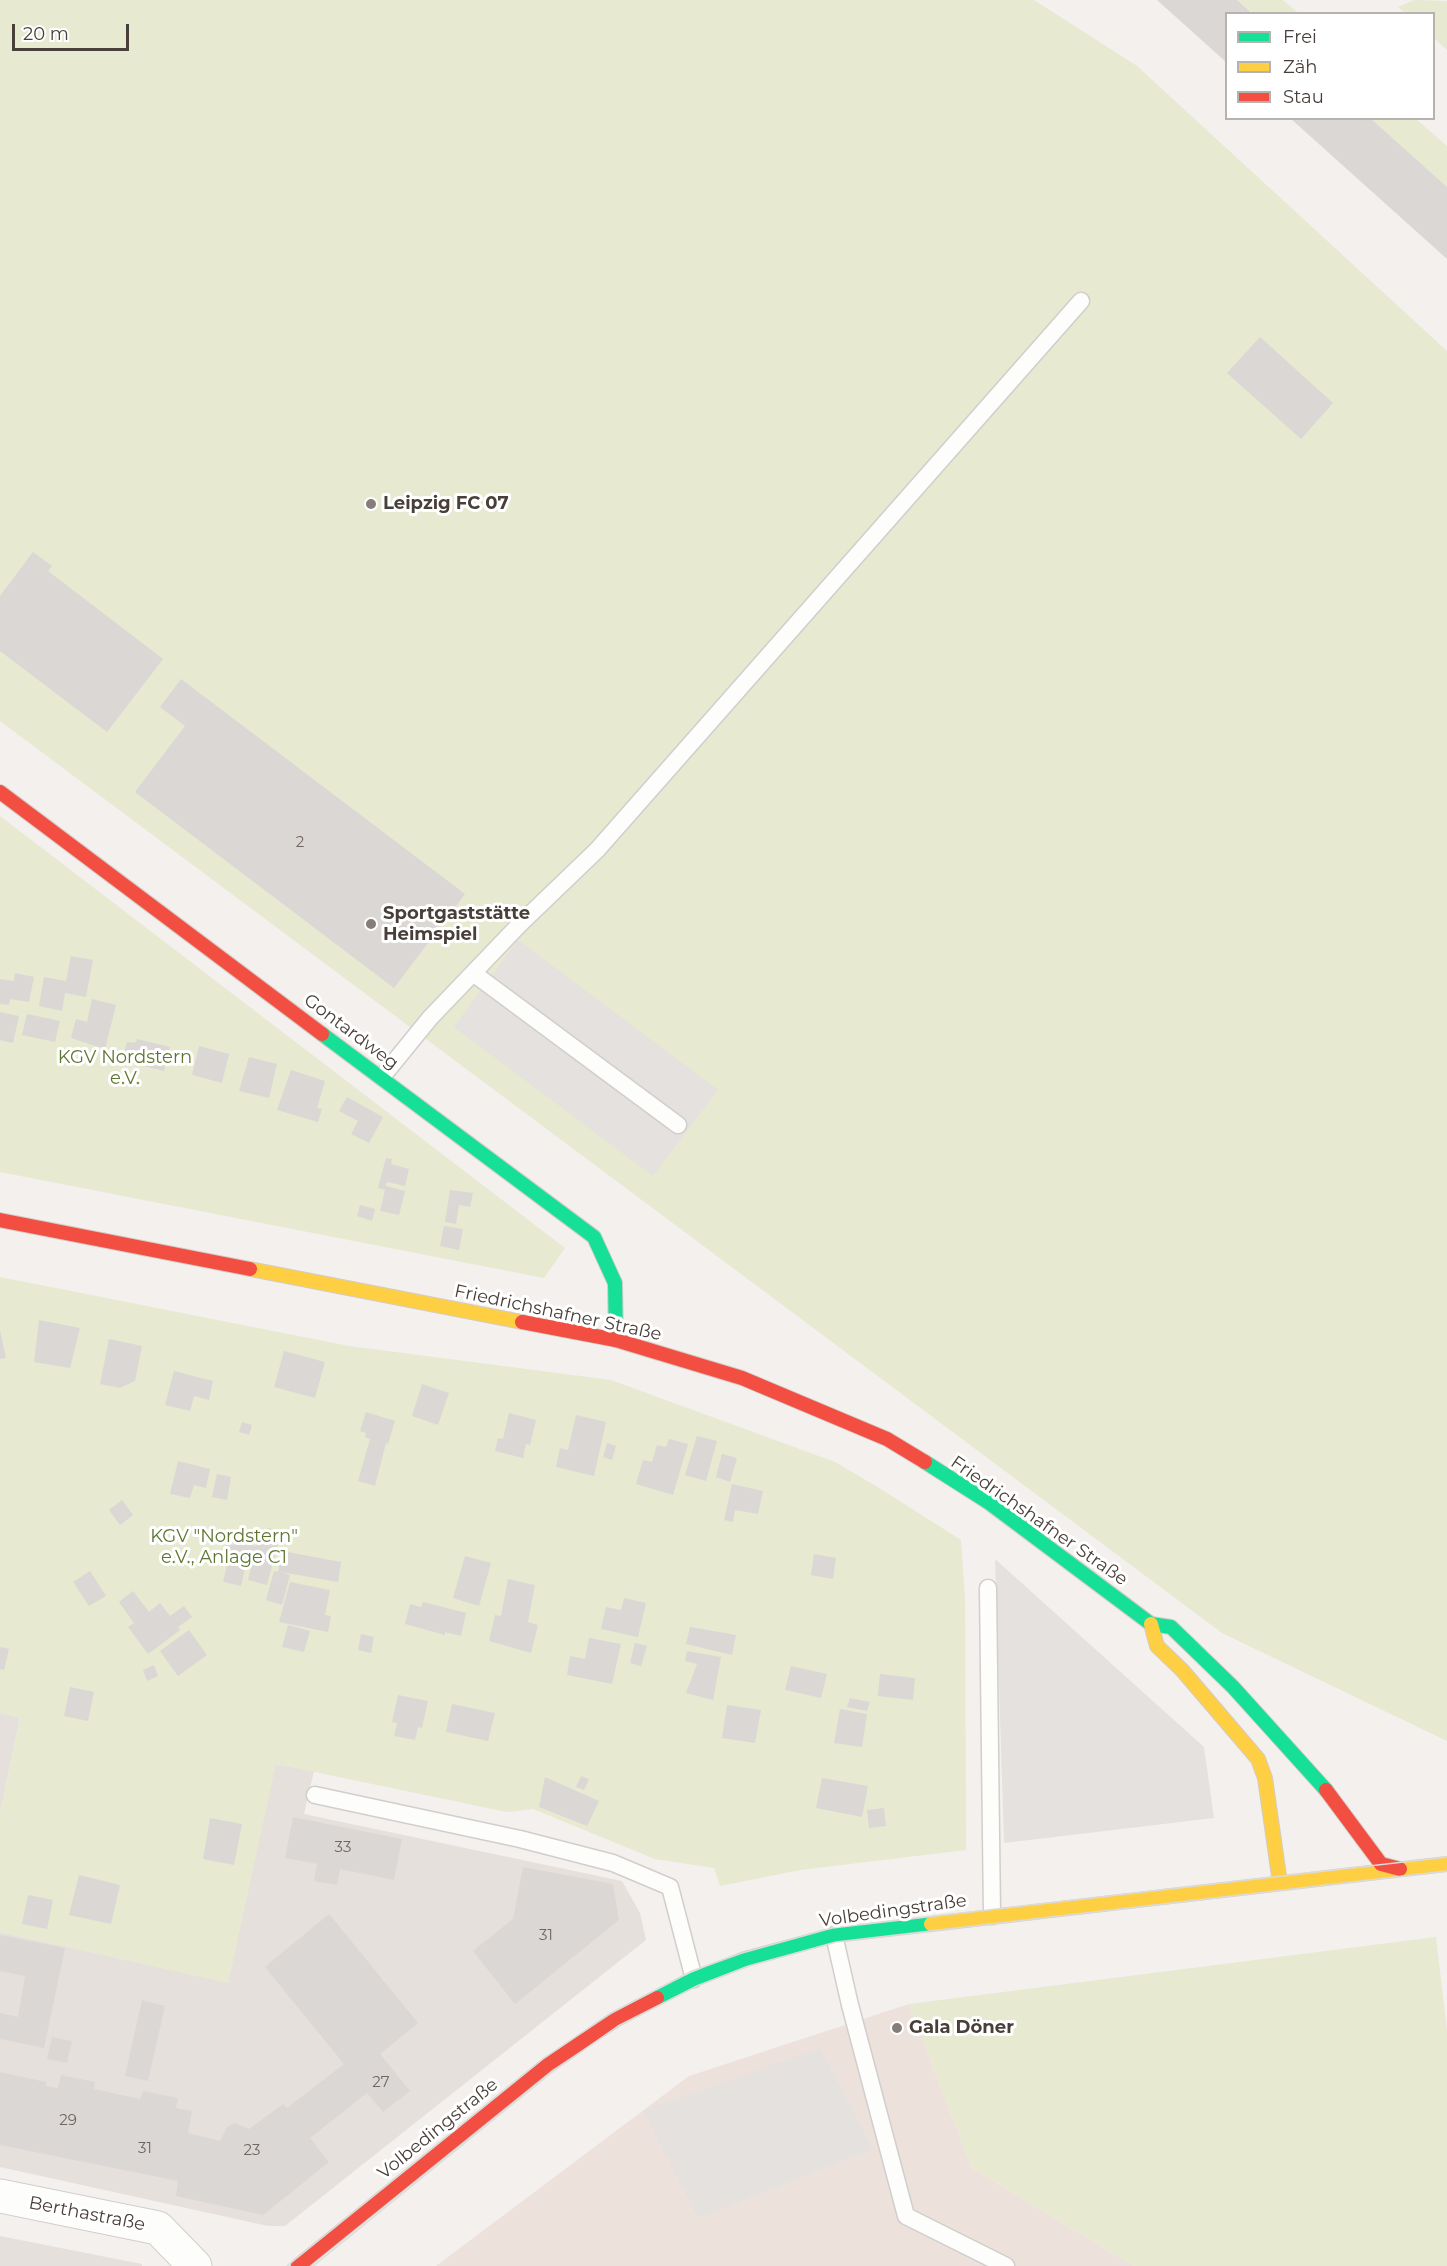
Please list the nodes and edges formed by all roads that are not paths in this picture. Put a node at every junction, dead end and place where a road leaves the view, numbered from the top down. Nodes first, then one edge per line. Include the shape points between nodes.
1 (1081, 301) dead end
2 (0, 792) edge
3 (473, 973) junction
4 (382, 1077) junction
5 (678, 1125) dead end
6 (0, 1220) edge
7 (616, 1340) junction
8 (988, 1588) dead end
9 (1151, 1624) junction
10 (315, 1796) dead end
11 (1447, 1864) edge
12 (1400, 1869) junction
13 (1280, 1883) junction
14 (992, 1916) junction
15 (834, 1935) junction
16 (694, 1979) junction
17 (0, 2196) edge
18 (195, 2266) edge
19 (298, 2266) edge
20 (1006, 2266) edge

1 - 3 lane via 597,850
2 - 4 main road, Gontardweg
3 - 4 lane
3 - 5 lane
4 - 7 main road, Gontardweg via 594,1237 615,1283
6 - 7 main road, Friedrichshafner Straße
7 - 9 main road, Friedrichshafner Straße via 742,1377 887,1438 988,1502
8 - 14 lane
9 - 12 main road, Friedrichshafner Straße via 1172,1627 1216,1670 1304,1764 1348,1816 1381,1864
9 - 13 main road via 1157,1646 1258,1759 1265,1778
10 - 16 lane via 520,1839 613,1863 670,1887
11 - 12 main road, Volbedingstraße
12 - 13 main road, Volbedingstraße
13 - 14 main road, Volbedingstraße
14 - 15 main road, Volbedingstraße
15 - 16 main road, Volbedingstraße via 746,1959
15 - 20 lane via 906,2216
16 - 19 main road, Volbedingstraße via 615,2020 547,2065
17 - 18 street, Berthastraße via 158,2228

